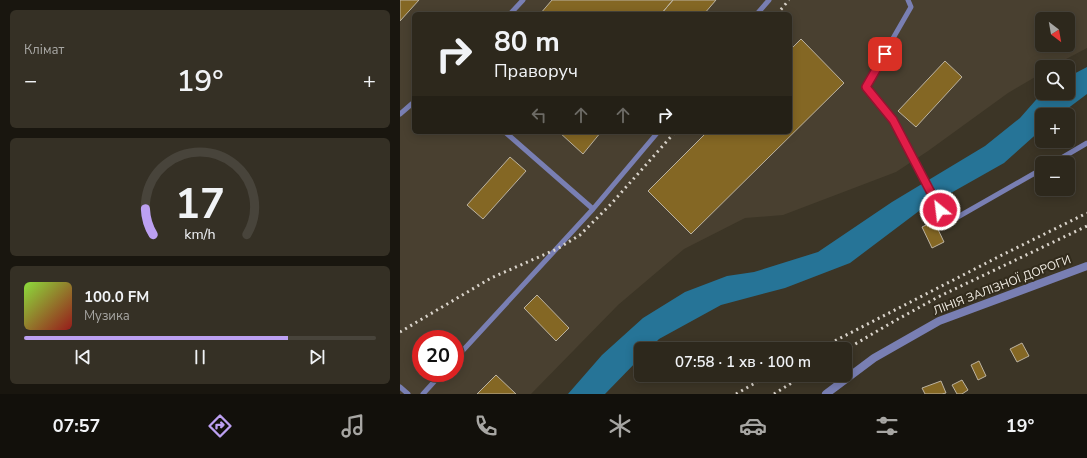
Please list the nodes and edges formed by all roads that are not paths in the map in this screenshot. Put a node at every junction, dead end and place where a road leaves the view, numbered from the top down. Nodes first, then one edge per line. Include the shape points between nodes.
1 (523, 0) edge
2 (769, 0) edge
3 (908, 0) edge
4 (512, 12) edge
5 (759, 12) edge
6 (412, 104) edge
7 (400, 114) edge
8 (507, 134) edge
9 (656, 134) edge
10 (1087, 143) edge
11 (1064, 156) edge
12 (1035, 173) edge
13 (593, 209) junction
14 (1087, 266) edge
15 (464, 349) edge
16 (434, 382) edge
17 (400, 386) edge
18 (408, 394) edge
19 (423, 394) edge
20 (826, 394) edge

1 - 4 lane
2 - 5 lane
3 - 12 lane via 911,7 866,87 893,120 940,210 949,222
6 - 7 lane
8 - 13 lane
9 - 13 lane
10 - 11 lane
13 - 15 lane
14 - 20 street, ЛІНІЯ ЗАЛІЗНОЇ ДОРОГИ via 939,321 874,358
16 - 19 lane
17 - 18 lane

